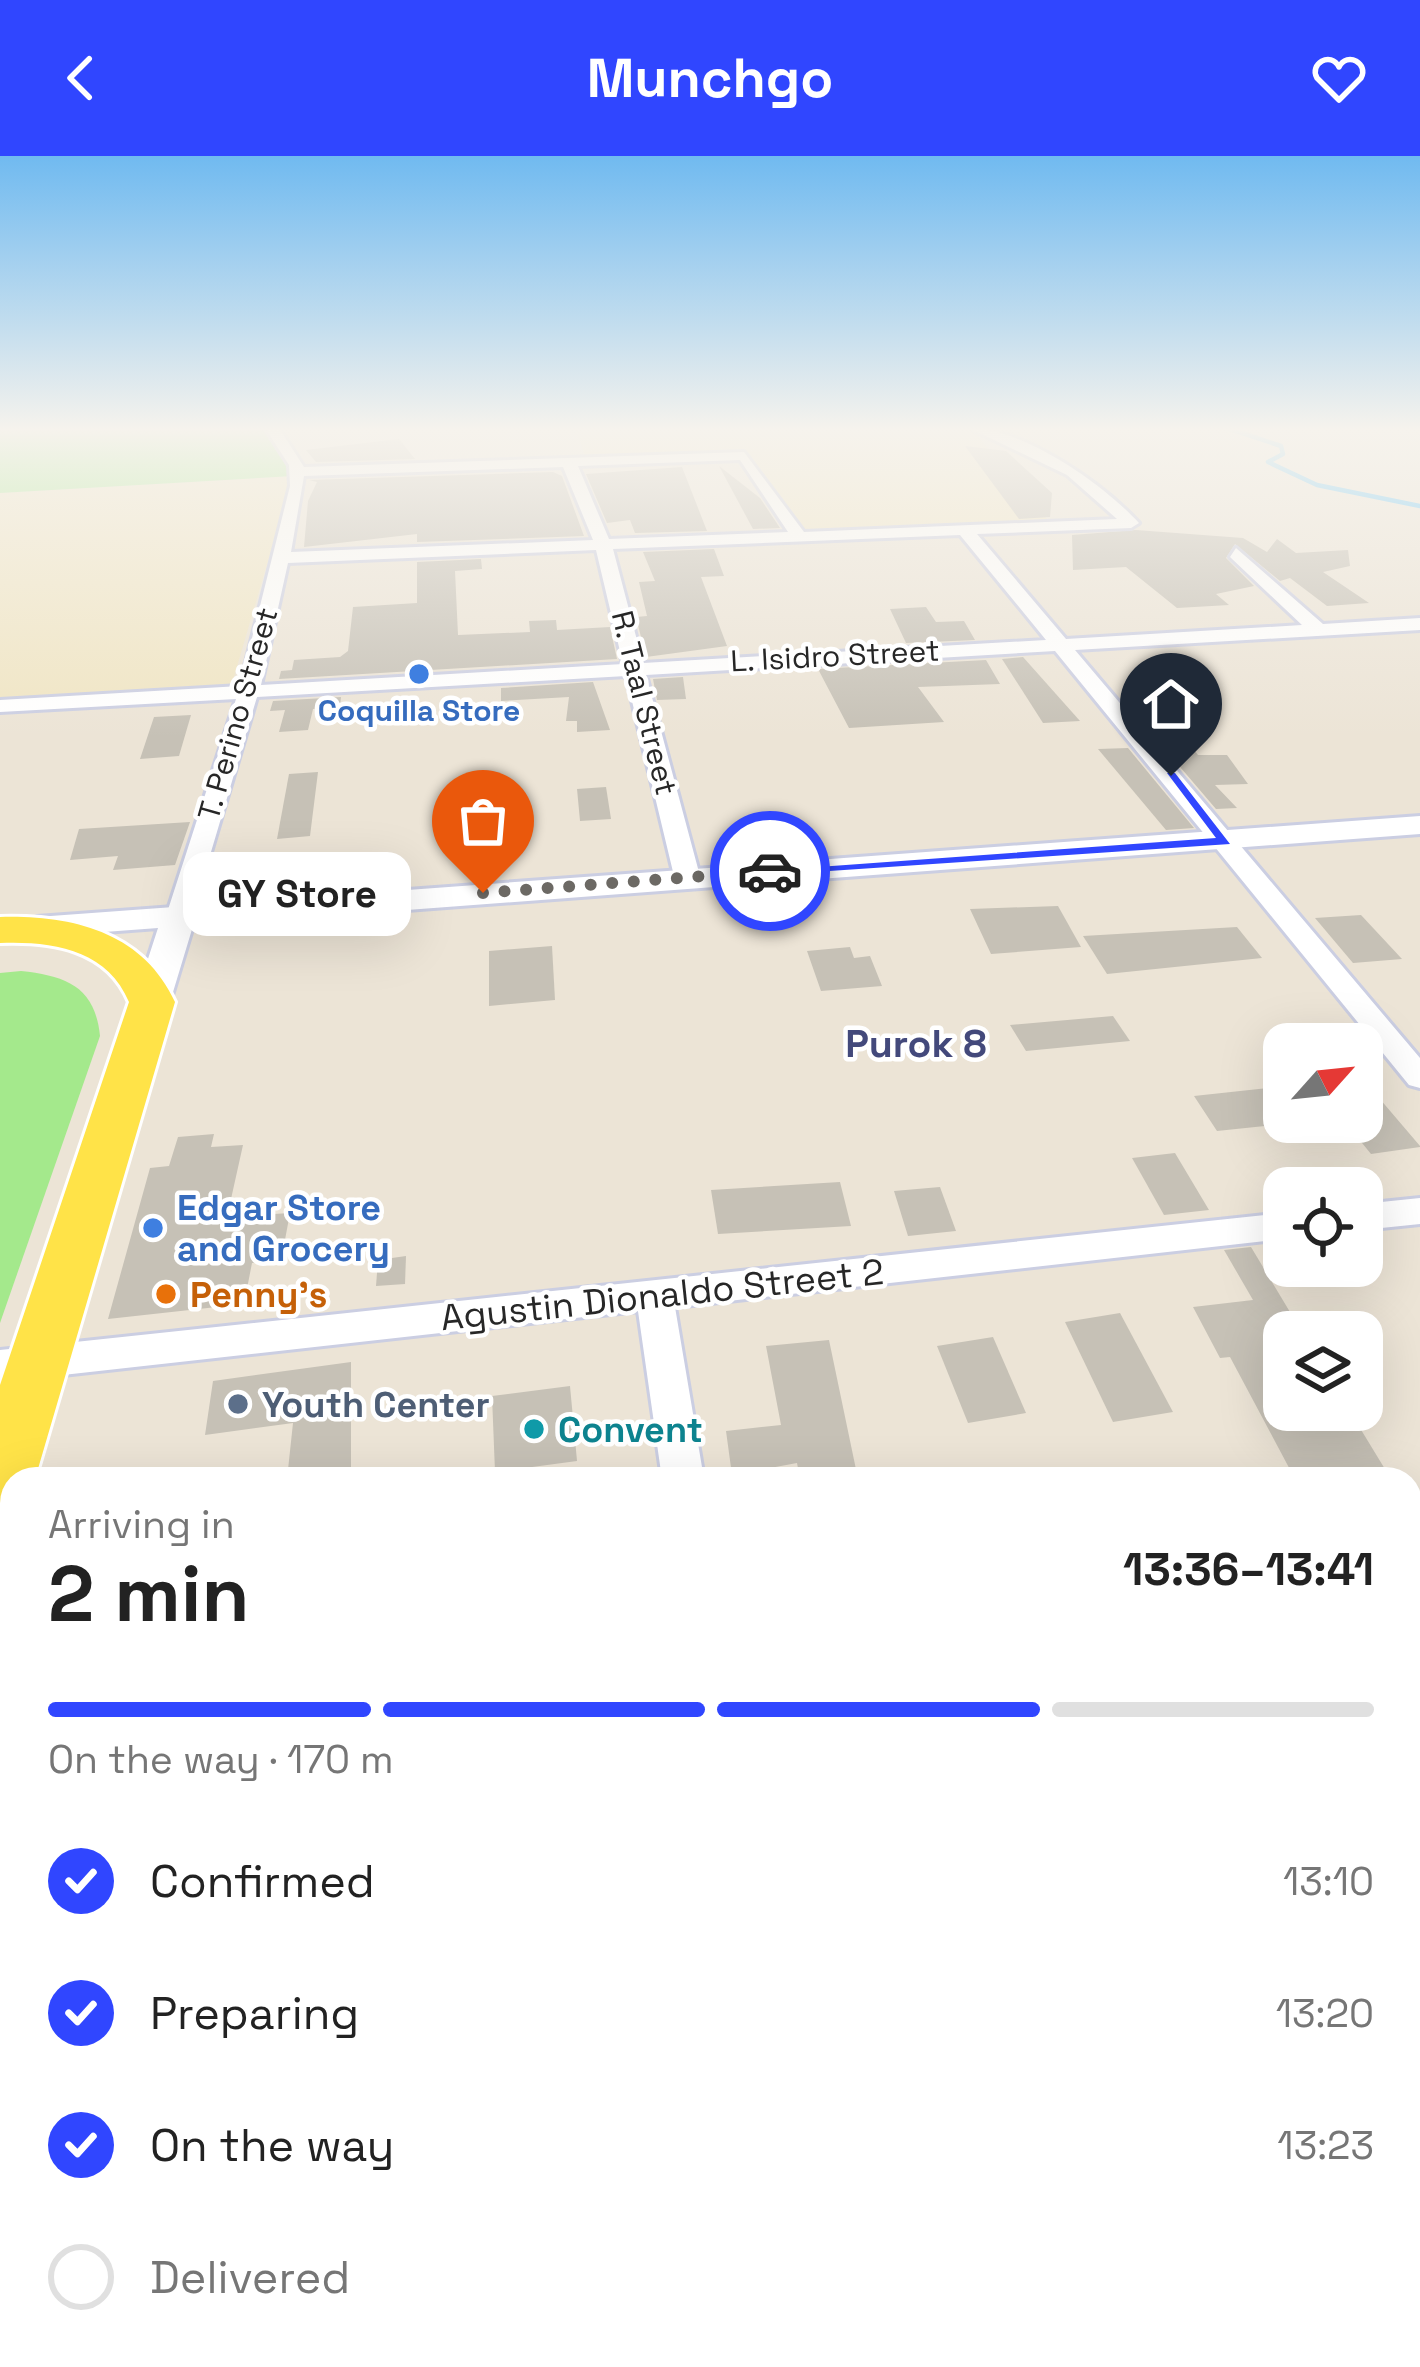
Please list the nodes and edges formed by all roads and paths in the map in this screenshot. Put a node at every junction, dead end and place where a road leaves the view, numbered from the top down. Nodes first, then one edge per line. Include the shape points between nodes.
1 (287, 531) edge
2 (598, 531) edge
3 (796, 531) edge
4 (932, 531) edge
5 (966, 531) edge
6 (799, 536) junction
7 (603, 544) junction
8 (1236, 554) dead end
9 (281, 558) junction
10 (1420, 624) edge
11 (1318, 630) junction
12 (1061, 644) junction
13 (635, 667) junction
14 (249, 691) junction
15 (0, 706) edge
16 (1420, 825) edge
17 (1226, 842) junction
18 (688, 876) junction
19 (178, 916) junction
20 (18, 928) edge
21 (152, 1002) junction
22 (1420, 1078) edge
23 (1420, 1211) edge
24 (1383, 1215) edge
25 (1263, 1228) edge
26 (654, 1295) junction
27 (20, 1364) edge
28 (3, 1467) edge
29 (681, 1467) edge

1 - 9 street, T. Perino Street
2 - 7 street, R. Taal Street
3 - 6 street
4 - 6 street
5 - 12 street
6 - 7 street
7 - 9 street
7 - 13 street, R. Taal Street
8 - 11 street
9 - 14 street, T. Perino Street
10 - 11 street, L. Isidro Street
11 - 12 street, L. Isidro Street
12 - 13 street, L. Isidro Street
12 - 17 street
13 - 14 street, L. Isidro Street
13 - 18 street, R. Taal Street
14 - 15 street, L. Isidro Street
14 - 19 street, T. Perino Street
16 - 17 street
17 - 18 street
17 - 22 street
18 - 19 street
19 - 20 street
19 - 21 street, T. Perino Street
20 - 21 main road via 111,954 138,975
21 - 27 main road
23 - 24 street
25 - 26 street, Agustin Dionaldo Street 2
26 - 27 street, Agustin Dionaldo Street 2
26 - 29 street
27 - 28 main road

